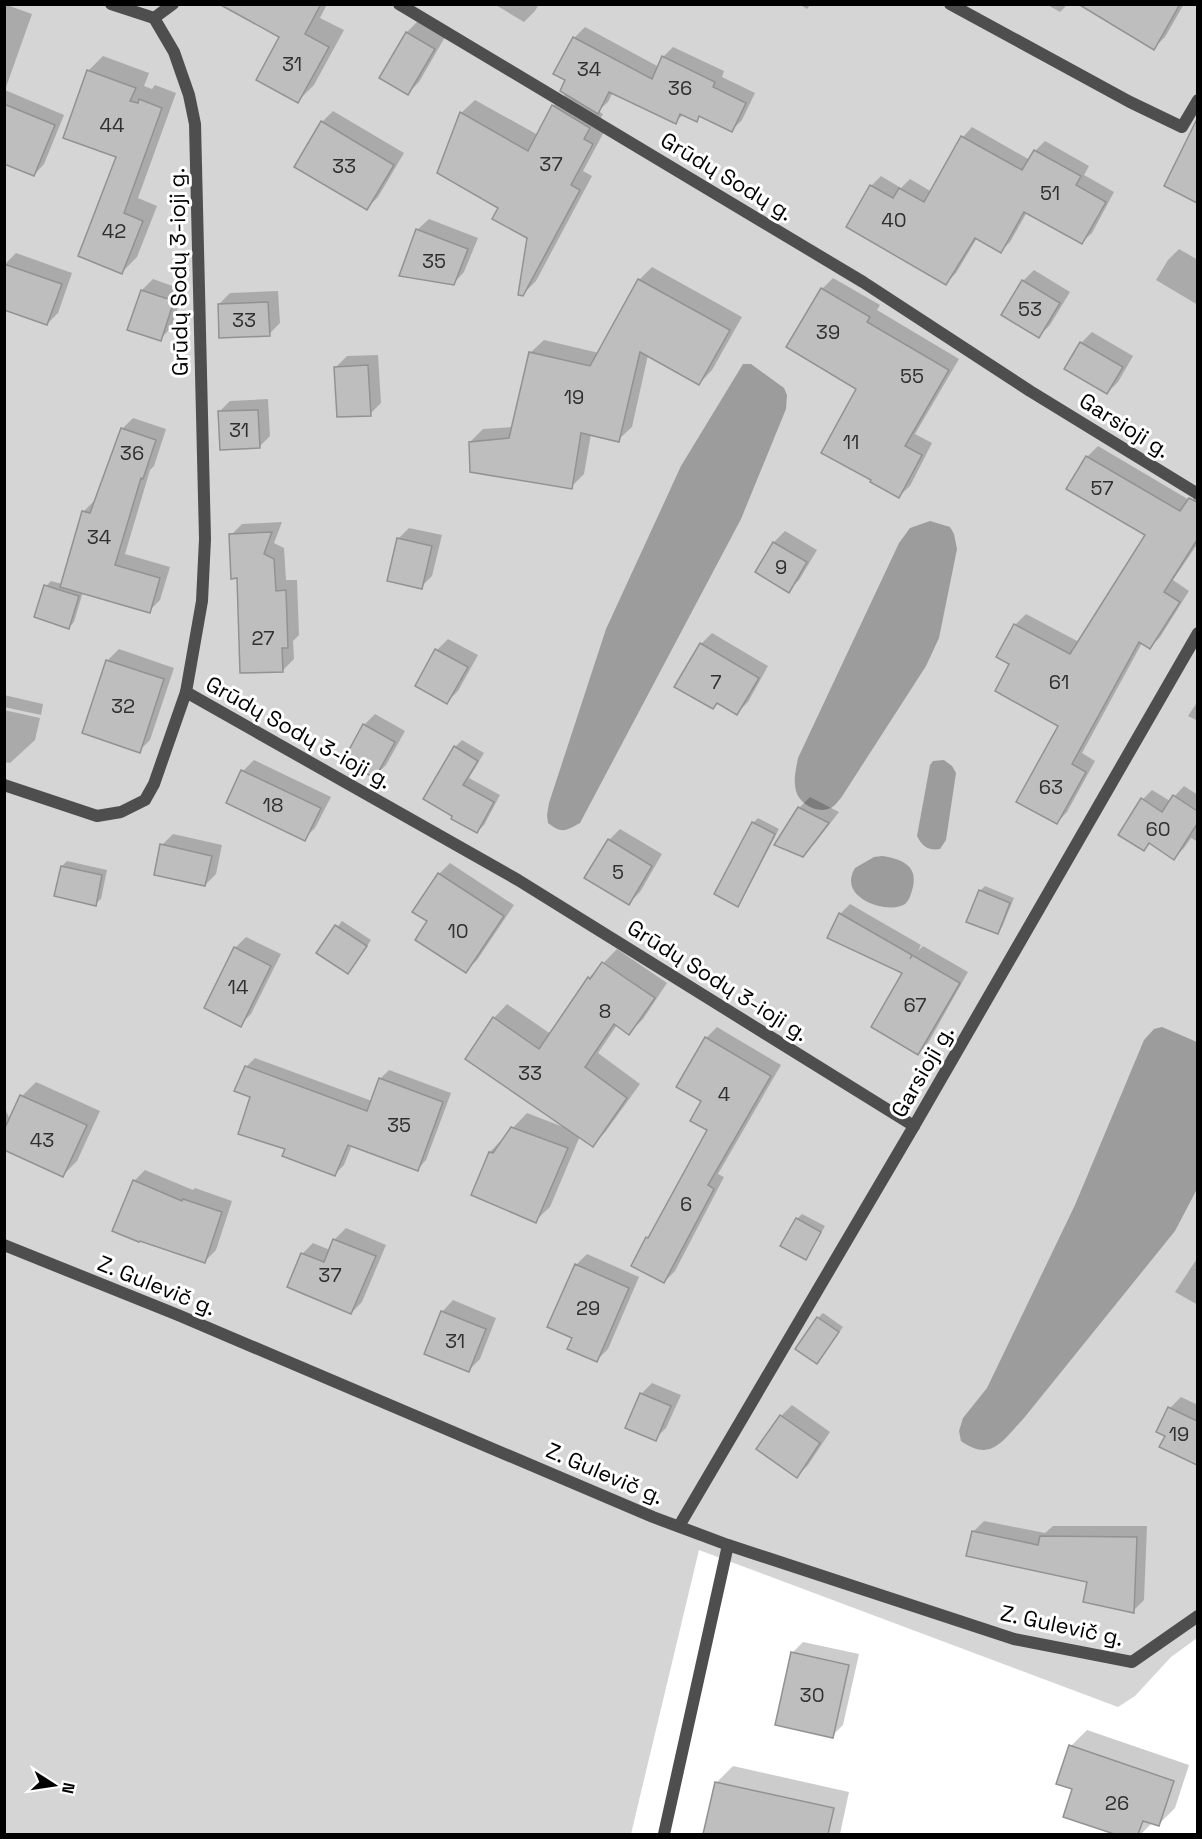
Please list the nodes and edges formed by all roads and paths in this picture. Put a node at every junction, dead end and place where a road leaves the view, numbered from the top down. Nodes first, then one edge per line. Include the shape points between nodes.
1 (111, 4) edge
2 (173, 4) edge
3 (399, 4) edge
4 (950, 4) edge
5 (154, 18) junction
6 (1197, 100) edge
7 (1030, 391) joint
8 (1197, 494) edge
9 (1197, 633) edge
10 (186, 692) junction
11 (4, 785) edge
12 (914, 1126) junction
13 (4, 1245) edge
14 (679, 1526) junction
15 (728, 1545) junction
16 (1197, 1616) edge
17 (664, 1834) edge

1 - 5 street
2 - 5 street
3 - 7 street, Grūdų Sodų g. via 863,282
4 - 6 street via 1182,127
5 - 10 street, Grūdų Sodų 3-ioji g. via 174,52 195,124 206,539 202,601
7 - 8 street, Garsioji g.
9 - 12 street, Garsioji g.
10 - 11 street via 145,800 121,812 97,816
10 - 12 street, Grūdų Sodų 3-ioji g. via 518,880
12 - 14 street, Garsioji g.
13 - 14 street, Z. Gulevič g.
14 - 15 street, Z. Gulevič g.
15 - 16 street, Z. Gulevič g. via 1014,1639 1132,1662
15 - 17 street

